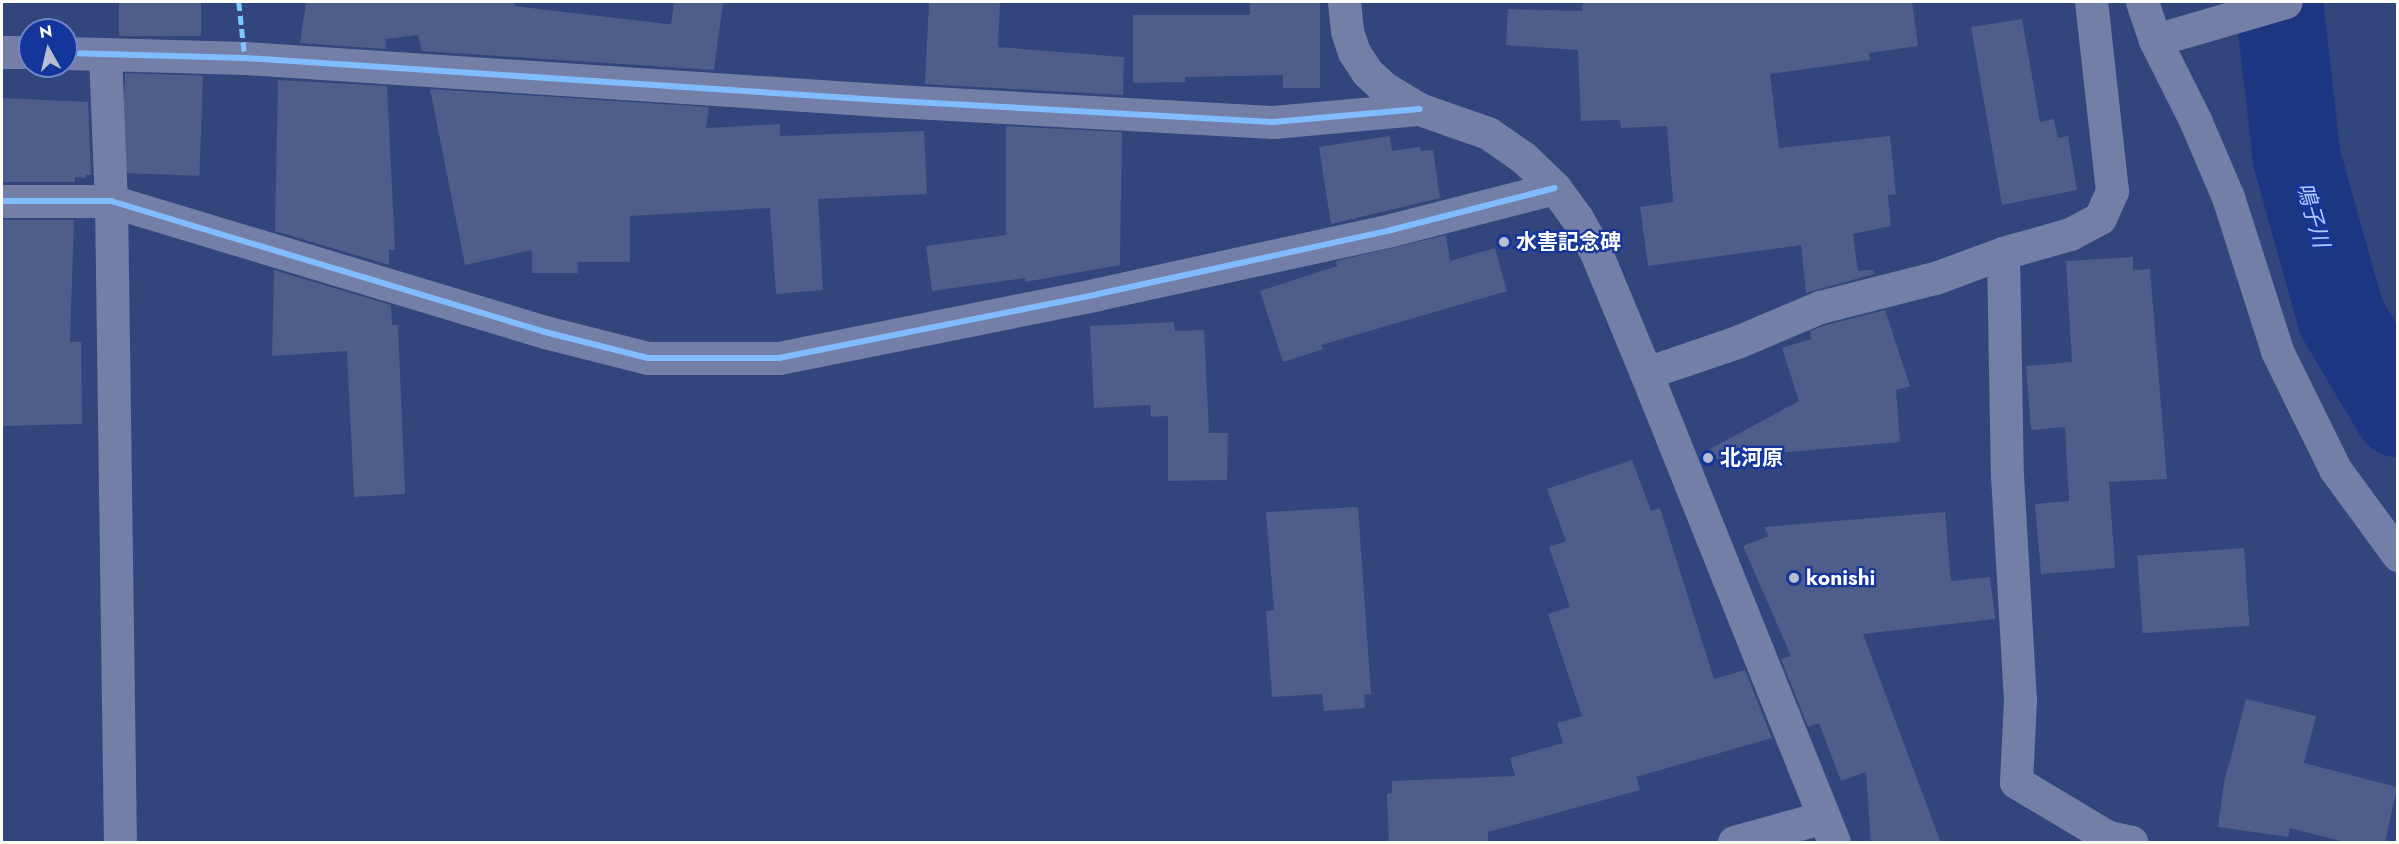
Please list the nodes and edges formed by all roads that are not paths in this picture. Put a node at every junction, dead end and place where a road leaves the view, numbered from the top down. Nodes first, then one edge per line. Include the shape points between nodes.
1 (1344, 2) edge
2 (2091, 2) edge
3 (2142, 2) edge
4 (2286, 2) edge
5 (2170, 36) junction
6 (2, 52) edge
7 (18, 52) edge
8 (78, 53) edge
9 (105, 54) junction
10 (1419, 109) junction
11 (1555, 188) junction
12 (2, 201) edge
13 (111, 201) junction
14 (2003, 253) junction
15 (1646, 373) junction
16 (2397, 555) edge
17 (1829, 830) edge
18 (120, 843) edge
19 (1734, 843) edge
20 (2131, 843) edge

1 - 10 street via 1347,31 1367,72
2 - 14 street via 2112,190 2100,218 2070,234
3 - 5 street
4 - 5 street
5 - 16 street via 2195,120 2228,197 2277,351 2335,469
6 - 7 street
8 - 9 street
9 - 10 street via 245,58 1273,122
9 - 13 street
10 - 11 street via 1488,133 1524,158
11 - 13 street via 1391,230 779,358 648,358 545,332
11 - 15 street via 1595,250
12 - 13 street
13 - 18 street
14 - 15 street via 1935,278 1820,307 1737,342
14 - 20 street via 2007,475 2020,700 2016,782 2108,837
15 - 17 street
17 - 19 street

